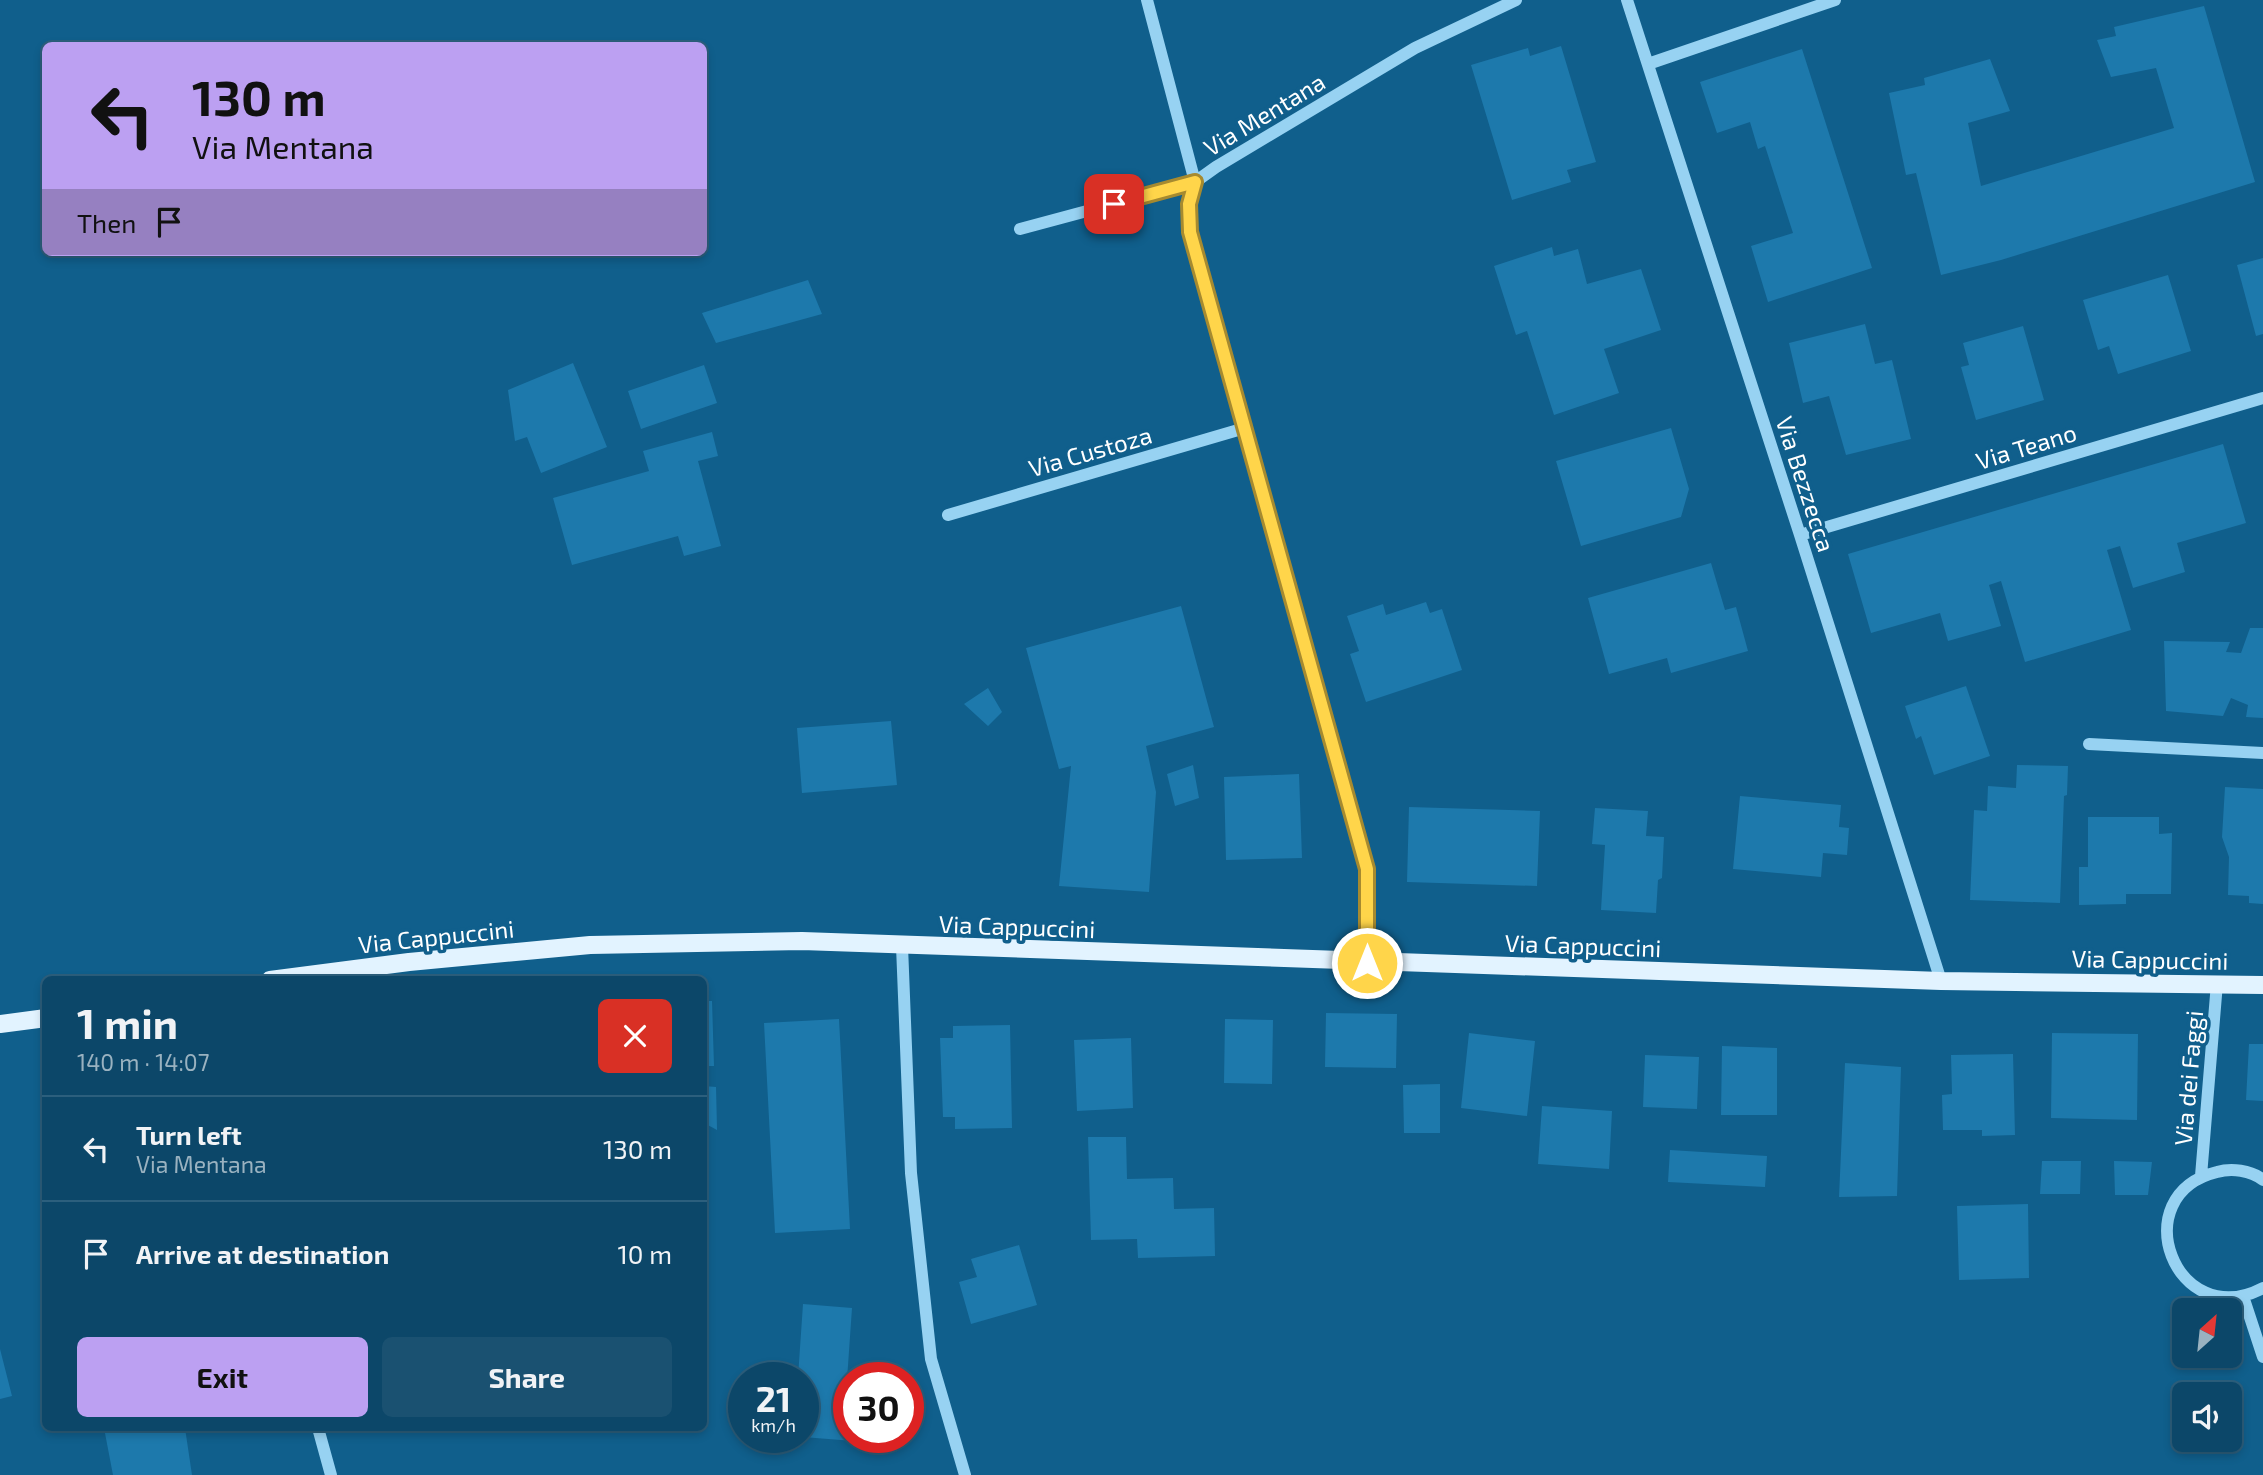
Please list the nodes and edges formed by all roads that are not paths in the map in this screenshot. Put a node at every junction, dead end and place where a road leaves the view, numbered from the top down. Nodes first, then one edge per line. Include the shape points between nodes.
1 (1147, 0) edge
2 (1516, 0) edge
3 (1627, 0) edge
4 (1835, 0) edge
5 (1648, 64) junction
6 (1195, 182) junction
7 (1020, 229) dead end
8 (2263, 397) edge
9 (1245, 428) junction
10 (948, 515) dead end
11 (1800, 535) junction
12 (2088, 744) dead end
13 (2263, 753) edge
14 (902, 946) junction
15 (1367, 963) junction
16 (301, 976) edge
17 (1941, 981) junction
18 (2217, 983) junction
19 (2263, 985) edge
20 (42, 1019) edge
21 (0, 1024) edge
22 (2202, 1176) junction
23 (2263, 1180) edge
24 (2263, 1288) edge
25 (2243, 1296) junction
26 (2263, 1357) edge
27 (319, 1431) edge
28 (331, 1475) edge
29 (965, 1475) edge

1 - 6 street
2 - 6 street, Via Mentana via 1415,48
3 - 5 street, Via Bezzecca
4 - 5 street
5 - 11 street, Via Bezzecca
6 - 7 street, Via Mentana
6 - 9 street via 1189,204 1190,232
8 - 11 street, Via Teano
9 - 10 street, Via Custoza
9 - 15 street via 1367,869
11 - 17 street, Via Bezzecca
12 - 13 street
14 - 15 main road, Via Cappuccini
14 - 16 main road, Via Cappuccini via 802,941 590,946
14 - 29 street via 911,1173 931,1359
15 - 17 main road, Via Cappuccini
17 - 18 main road, Via Cappuccini
18 - 19 main road, Via Cappuccini
18 - 22 street, Via dei Faggi
20 - 21 main road
22 - 23 street, Via dei Faggi via 2240,1170
22 - 25 street, Via dei Faggi via 2173,1205 2166,1224 2167,1245 2174,1264 2194,1286 2223,1297
24 - 25 street, Via dei Faggi
25 - 26 street
27 - 28 street

